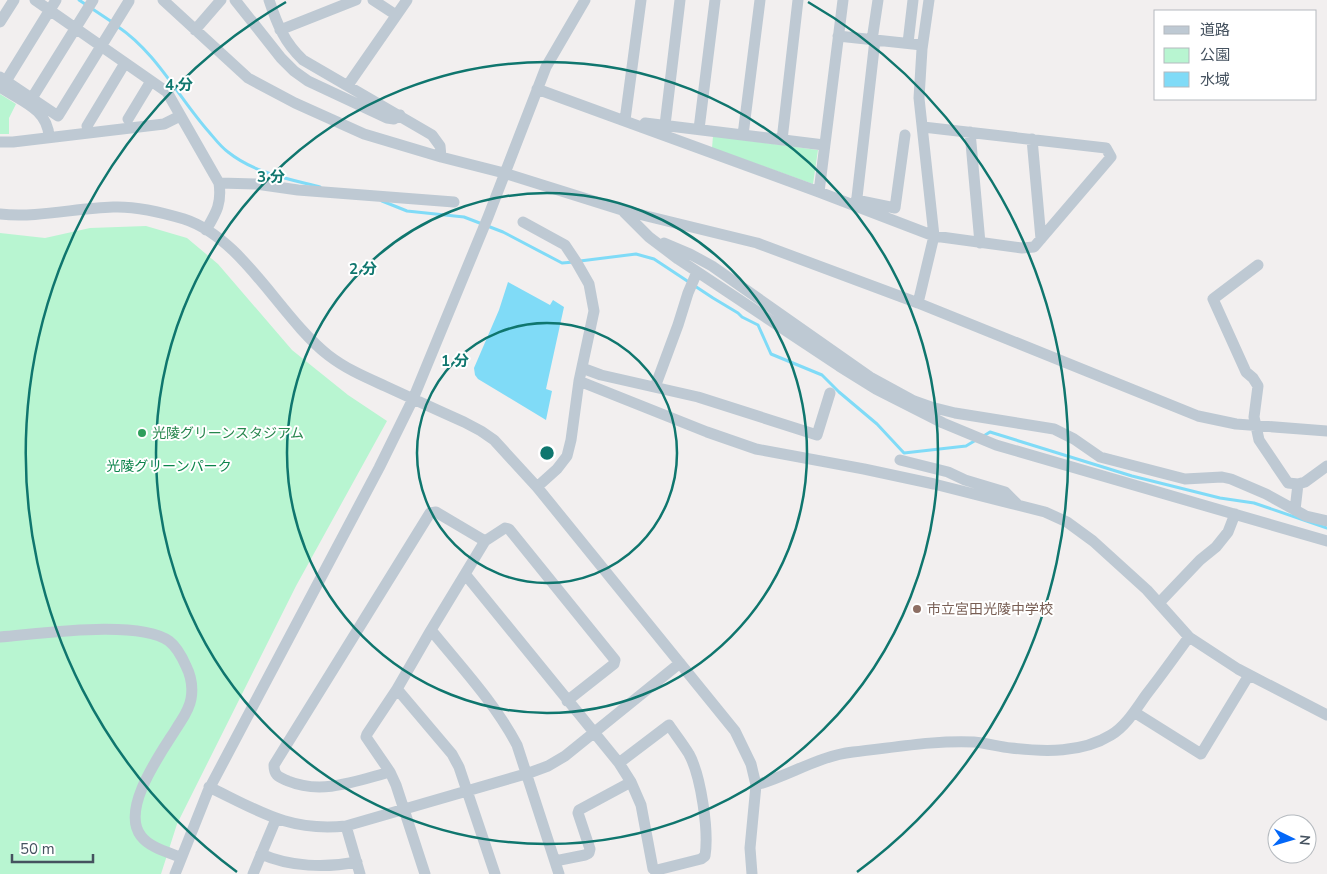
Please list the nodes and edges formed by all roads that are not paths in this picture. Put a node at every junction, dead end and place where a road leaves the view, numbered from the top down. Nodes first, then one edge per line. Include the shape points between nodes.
1 (14, 0) edge
2 (35, 0) edge
3 (56, 0) edge
4 (93, 0) edge
5 (163, 0) edge
6 (220, 0) edge
7 (235, 0) edge
8 (269, 0) edge
9 (356, 0) edge
10 (373, 0) edge
11 (407, 0) edge
12 (585, 0) edge
13 (641, 0) edge
14 (680, 0) edge
15 (715, 0) edge
16 (760, 0) edge
17 (798, 0) edge
18 (842, 0) edge
19 (878, 0) edge
20 (913, 0) edge
21 (929, 0) edge
22 (129, 1) edge
23 (50, 10) junction
24 (396, 15) junction
25 (0, 22) edge
26 (75, 28) junction
27 (194, 30) junction
28 (280, 30) junction
29 (838, 36) junction
30 (874, 40) junction
31 (908, 43) junction
32 (922, 45) junction
33 (101, 46) junction
34 (126, 63) junction
35 (151, 81) junction
36 (2, 82) edge
37 (348, 85) junction
38 (537, 89) junction
39 (32, 98) junction
40 (400, 115) junction
41 (180, 116) junction
42 (128, 120) dead end
43 (626, 120) junction
44 (664, 125) junction
45 (87, 126) dead end
46 (923, 126) junction
47 (699, 130) junction
48 (970, 132) junction
49 (906, 134) dead end
50 (743, 135) junction
51 (49, 138) junction
52 (1032, 139) junction
53 (782, 140) junction
54 (0, 142) edge
55 (824, 145) junction
56 (441, 158) junction
57 (504, 173) junction
58 (219, 183) junction
59 (819, 192) junction
60 (454, 202) dead end
61 (856, 203) junction
62 (622, 210) junction
63 (0, 214) edge
64 (523, 222) dead end
65 (206, 230) junction
66 (934, 236) junction
67 (649, 237) junction
68 (1041, 239) junction
69 (980, 243) junction
70 (1258, 266) dead end
71 (697, 272) junction
72 (918, 303) junction
73 (582, 368) junction
74 (579, 381) junction
75 (655, 387) junction
76 (830, 393) dead end
77 (413, 399) junction
78 (1256, 426) junction
79 (1327, 431) edge
80 (900, 460) dead end
81 (1327, 466) edge
82 (1298, 484) junction
83 (537, 487) junction
84 (1018, 505) junction
85 (1295, 510) junction
86 (1235, 514) junction
87 (1327, 521) edge
88 (485, 541) junction
89 (1327, 541) edge
90 (465, 574) junction
91 (1159, 603) junction
92 (431, 630) junction
93 (0, 637) edge
94 (1189, 637) junction
95 (680, 663) junction
96 (1249, 675) junction
97 (397, 689) junction
98 (567, 701) junction
99 (1134, 712) junction
100 (1327, 715) edge
101 (594, 733) junction
102 (619, 763) junction
103 (390, 772) junction
104 (526, 774) junction
105 (631, 782) junction
106 (756, 785) junction
107 (209, 788) junction
108 (466, 792) junction
109 (404, 810) junction
110 (276, 819) junction
111 (346, 826) junction
112 (261, 854) junction
113 (180, 857) junction
114 (555, 861) junction
115 (357, 862) junction
116 (175, 874) edge
117 (253, 874) edge
118 (360, 874) edge
119 (426, 874) edge
120 (495, 874) edge
121 (559, 874) edge
122 (752, 874) edge

1 - 25 street
2 - 23 street
3 - 23 street
4 - 26 street
5 - 27 street
6 - 27 street
7 - 40 street via 281,58 308,81 387,118 394,119
8 - 28 street
9 - 28 street
10 - 24 street
11 - 24 street
12 - 38 street via 554,52
13 - 43 street
14 - 44 street
15 - 47 street
16 - 50 street
17 - 53 street
18 - 29 street
19 - 30 street
20 - 31 street
21 - 32 street
22 - 33 street
23 - 26 street
23 - 36 street
24 - 37 street
26 - 33 street
26 - 39 street
27 - 56 street via 248,78 295,103 364,134
28 - 37 street via 303,60
29 - 30 street
29 - 55 street
30 - 31 street
30 - 61 street
31 - 32 street
32 - 46 street via 919,98
33 - 34 street
33 - 39 street via 58,116
34 - 35 street
34 - 45 street
35 - 41 street via 167,92
35 - 42 street
36 - 39 street
36 - 51 street via 45,119
37 - 40 street
38 - 43 street
38 - 57 street
40 - 56 street via 432,135 440,146
41 - 51 street via 164,124
41 - 58 street
43 - 44 street
43 - 59 street
44 - 47 street
46 - 48 street
46 - 66 street
47 - 50 street
48 - 52 street
48 - 69 street
49 - 61 street via 896,208
50 - 53 street
51 - 54 street
52 - 68 street
52 - 68 street via 1106,148 1111,157
53 - 55 street
55 - 59 street
56 - 57 street
57 - 62 street
57 - 77 street
58 - 60 street
58 - 65 street via 221,197
59 - 61 street
61 - 66 street
62 - 67 street
62 - 72 street via 757,243
63 - 65 street via 135,208 186,220
64 - 73 street via 565,245 589,284 594,311
65 - 77 street via 231,249 299,327 329,356
66 - 69 street
66 - 72 street
67 - 71 street
67 - 85 street via 712,266 870,377 914,401 955,413 1054,429 1100,457 1185,479 1230,478
68 - 69 street via 1034,248
70 - 78 street via 1213,299 1246,372 1258,386
71 - 75 street
71 - 86 street via 869,385 943,423 996,445
72 - 78 street via 1198,416
73 - 74 street
73 - 75 street
74 - 83 street via 566,456
74 - 84 street via 756,449 873,470
75 - 76 street via 698,397 817,435
77 - 83 street via 481,430
77 - 107 street
78 - 79 street
78 - 82 street via 1265,451 1288,483
80 - 84 street via 948,472 1005,492
81 - 82 street
82 - 85 street
83 - 95 street
84 - 91 street via 1067,522 1093,541
85 - 87 street
86 - 89 street
86 - 91 street via 1228,532 1216,547
88 - 90 street
88 - 98 street via 505,528 509,529 615,660
88 - 103 street via 442,515 430,513 274,765 276,776 296,784 317,787 334,787
90 - 92 street
90 - 98 street
91 - 94 street
92 - 97 street
92 - 104 street via 500,715 517,745
93 - 113 street via 76,630 143,632 170,642 180,653 191,676 192,698 187,712 144,782 135,809 135,824 140,835 150,844
94 - 96 street
94 - 99 street
95 - 101 street
95 - 106 street via 735,731
96 - 99 street via 1201,754
96 - 100 street
97 - 103 street via 366,737
97 - 108 street via 452,754
98 - 101 street
99 - 106 street via 1112,734 1093,744 1073,749 1011,748 952,742 850,753 822,759
101 - 102 street
101 - 104 street via 565,756
102 - 105 street
102 - 105 street via 669,725 689,754 697,775 703,800 705,856 653,869 641,805
103 - 109 street
104 - 108 street
104 - 114 street
105 - 114 street via 578,813 589,853
106 - 122 street via 750,848
107 - 110 street
107 - 113 street
108 - 109 street
108 - 120 street
109 - 111 street
109 - 119 street
110 - 111 street via 306,827
110 - 112 street
111 - 115 street
112 - 115 street via 310,865 339,866
112 - 117 street
113 - 116 street
114 - 121 street
115 - 118 street

